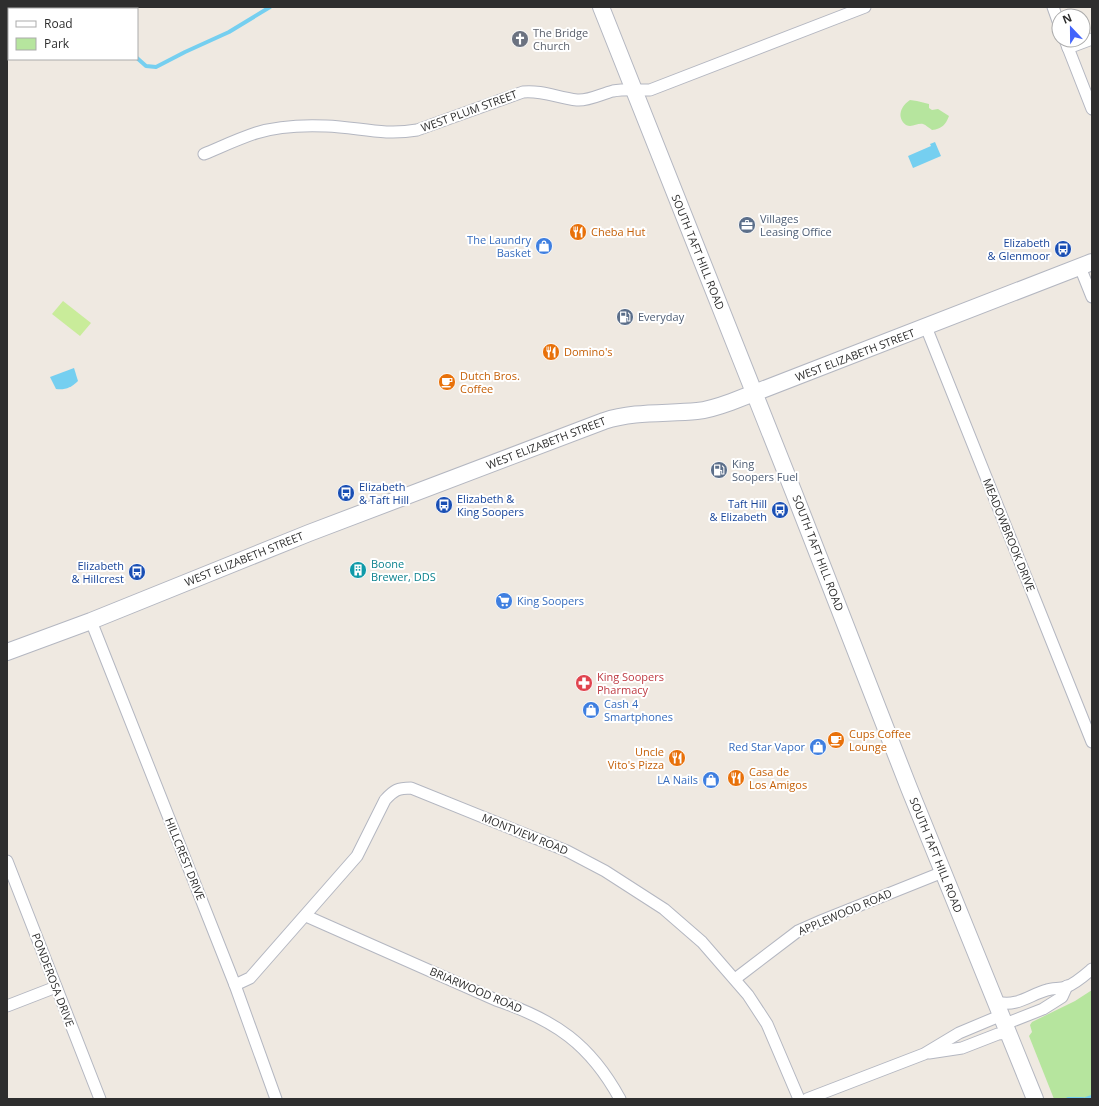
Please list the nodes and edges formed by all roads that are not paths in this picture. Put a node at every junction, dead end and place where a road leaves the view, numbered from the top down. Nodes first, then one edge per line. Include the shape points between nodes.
1 (601, 7) edge
2 (865, 7) edge
3 (1069, 48) edge
4 (633, 90) junction
5 (1092, 109) edge
6 (204, 154) dead end
7 (1086, 264) edge
8 (1092, 297) edge
9 (926, 327) junction
10 (754, 394) junction
11 (91, 621) junction
12 (7, 652) edge
13 (1092, 742) edge
14 (7, 861) edge
15 (943, 872) junction
16 (306, 916) junction
17 (1092, 969) edge
18 (735, 979) junction
19 (235, 985) junction
20 (1067, 986) junction
21 (56, 987) junction
22 (7, 1006) edge
23 (1003, 1019) junction
24 (924, 1054) junction
25 (100, 1099) edge
26 (276, 1099) edge
27 (620, 1099) edge
28 (799, 1099) edge
29 (807, 1099) edge
30 (1035, 1099) edge

1 - 4 main road, SOUTH TAFT HILL ROAD
2 - 4 street, WEST PLUM STREET via 650,90
3 - 5 street
4 - 6 street, WEST PLUM STREET via 614,91 578,100 544,92 522,92 425,128 402,132 334,126 288,126 256,133
4 - 10 main road, SOUTH TAFT HILL ROAD
7 - 8 street
7 - 9 main road, WEST ELIZABETH STREET
9 - 10 main road, WEST ELIZABETH STREET
9 - 13 street, MEADOWBROOK DRIVE
10 - 11 main road, WEST ELIZABETH STREET via 699,411 617,416 309,532
10 - 15 main road, SOUTH TAFT HILL ROAD
11 - 12 main road, WEST ELIZABETH STREET
11 - 19 street, HILLCREST DRIVE
14 - 21 street, PONDEROSA DRIVE
15 - 18 street, APPLEWOOD ROAD via 798,932
15 - 23 main road, SOUTH TAFT HILL ROAD
16 - 18 street, MONTVIEW ROAD via 357,856 392,792 401,788 411,788 567,851 605,871 664,909 702,942
16 - 19 street, MONTVIEW ROAD via 250,978
16 - 27 street, BRIARWOOD ROAD via 544,1020 562,1031 591,1056 610,1080
17 - 20 street
18 - 28 street, MONTVIEW ROAD via 767,1024
19 - 26 street, HILLCREST DRIVE
20 - 23 street via 1062,997 1043,1008
20 - 23 street via 1006,1004
21 - 22 street
21 - 25 street, PONDEROSA DRIVE
23 - 24 street via 959,1032
23 - 24 street via 998,1034 962,1048
23 - 30 main road, SOUTH TAFT HILL ROAD
24 - 29 street

